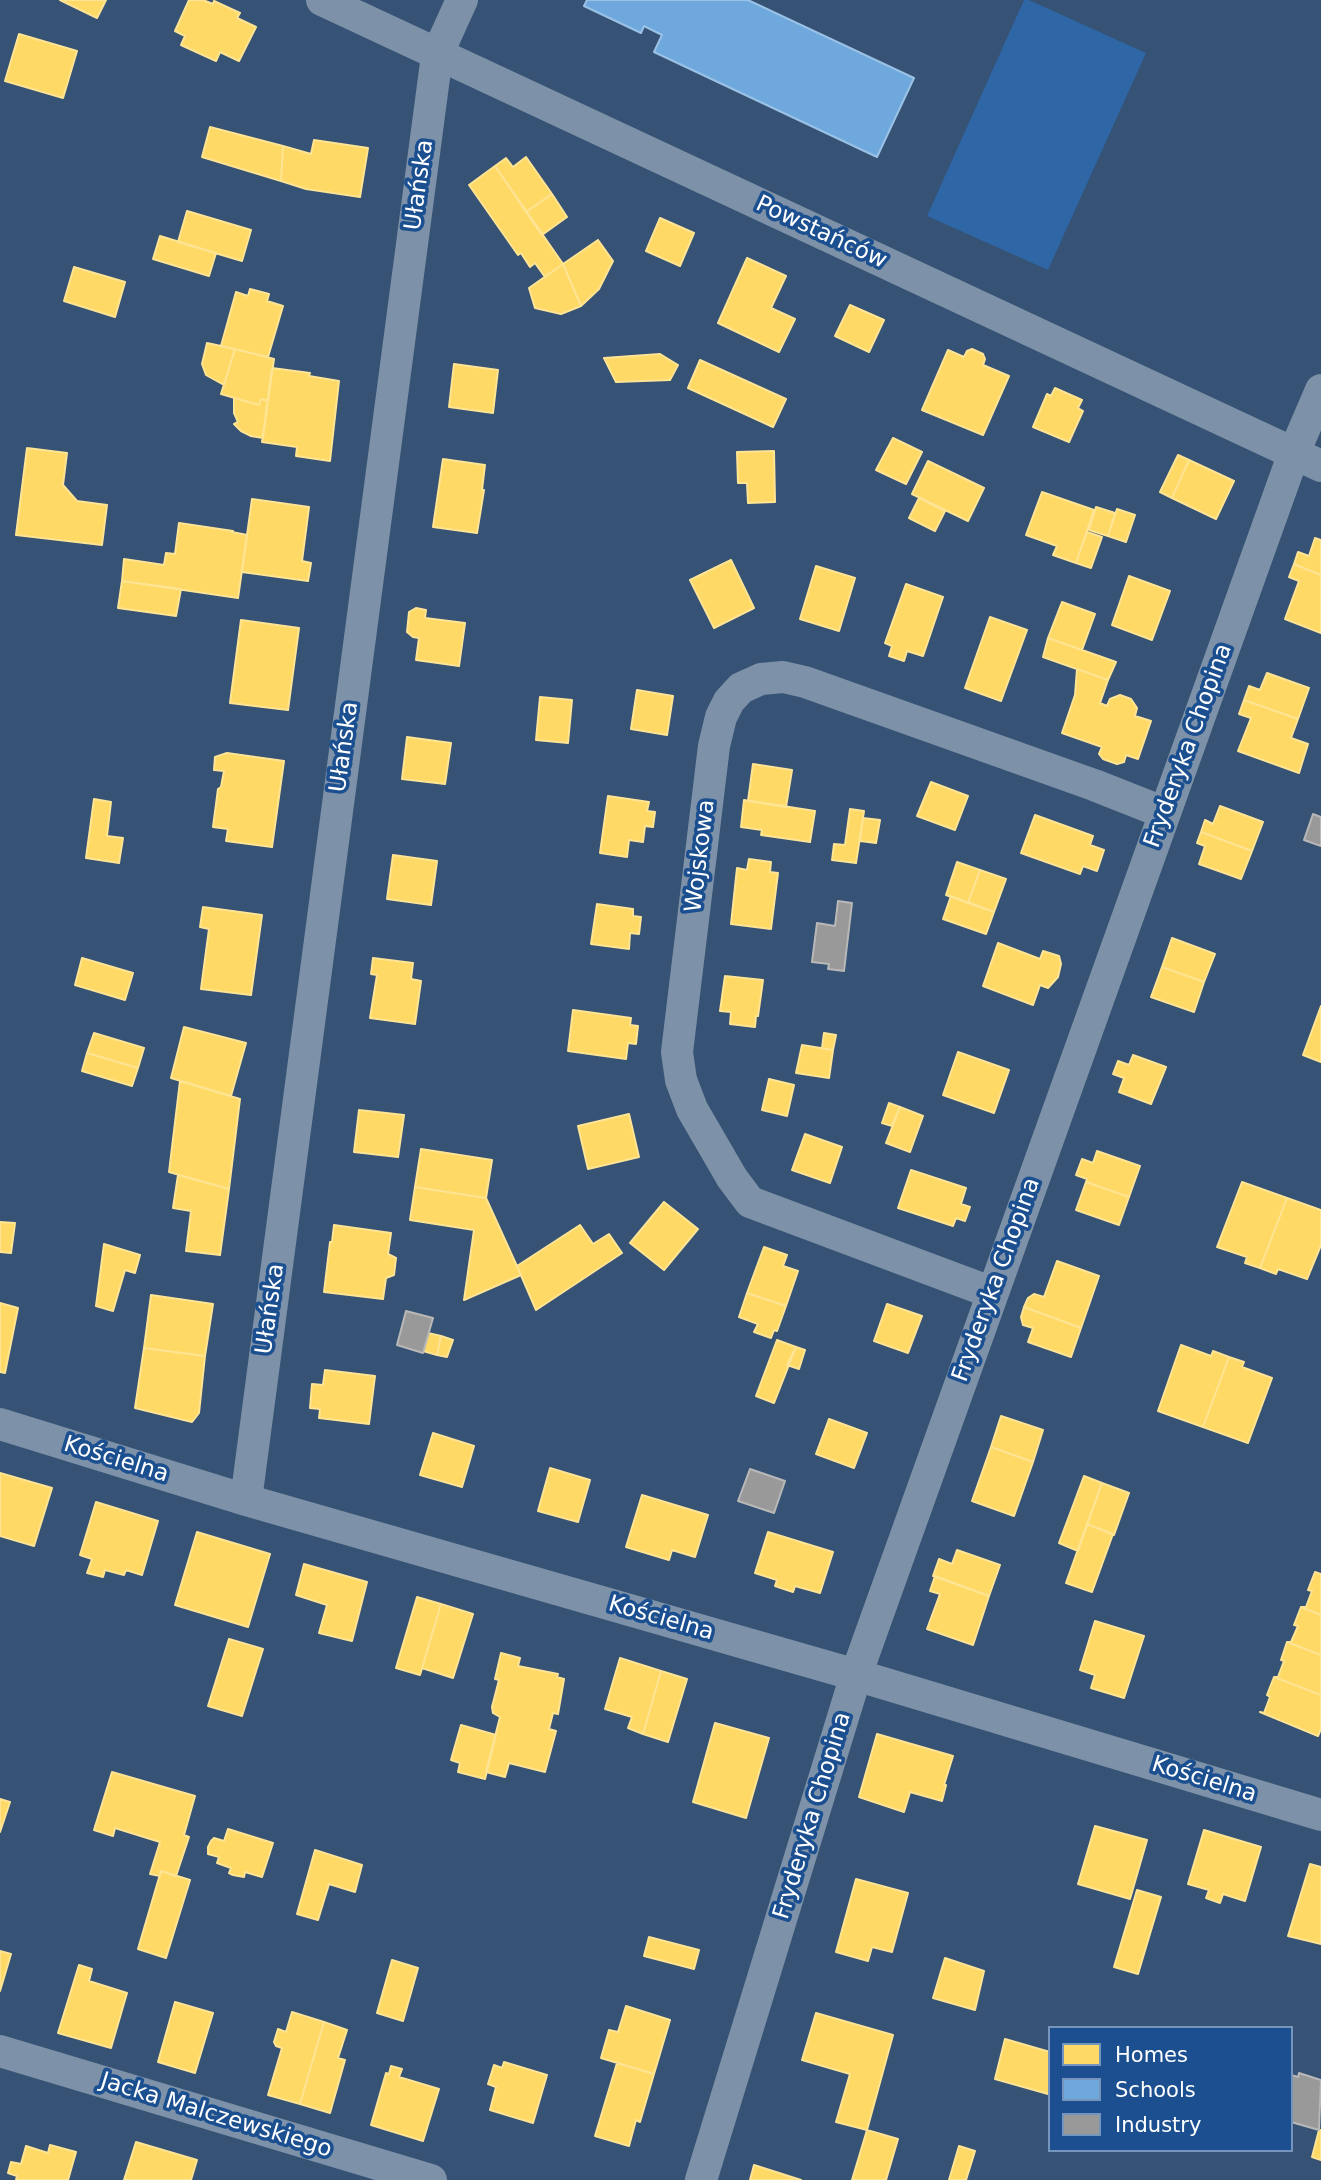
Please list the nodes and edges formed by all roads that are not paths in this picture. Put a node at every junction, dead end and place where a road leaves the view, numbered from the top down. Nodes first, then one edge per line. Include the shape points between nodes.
1 (322, 0) edge
2 (462, 0) edge
3 (437, 55) junction
4 (1321, 390) edge
5 (1307, 460) edge
6 (1165, 813) junction
7 (993, 1293) junction
8 (0, 1424) edge
9 (246, 1500) junction
10 (856, 1675) junction
11 (1321, 1815) edge
12 (0, 2051) edge
13 (431, 2180) edge
14 (701, 2180) edge

1 - 3 street, Powstańców
2 - 3 street, Ułańska
3 - 5 street, Powstańców
3 - 9 street, Ułańska
4 - 5 street, Fryderyka Chopina
5 - 6 street, Fryderyka Chopina
6 - 7 street, Fryderyka Chopina
6 - 7 street, Wojskowa via 783,677 761,679 741,688 721,717 677,1052 692,1109 750,1202
7 - 10 street, Fryderyka Chopina
8 - 9 street, Kościelna
9 - 10 street, Kościelna
10 - 11 street, Kościelna
10 - 14 street, Fryderyka Chopina
12 - 13 street, Jacka Malczewskiego

